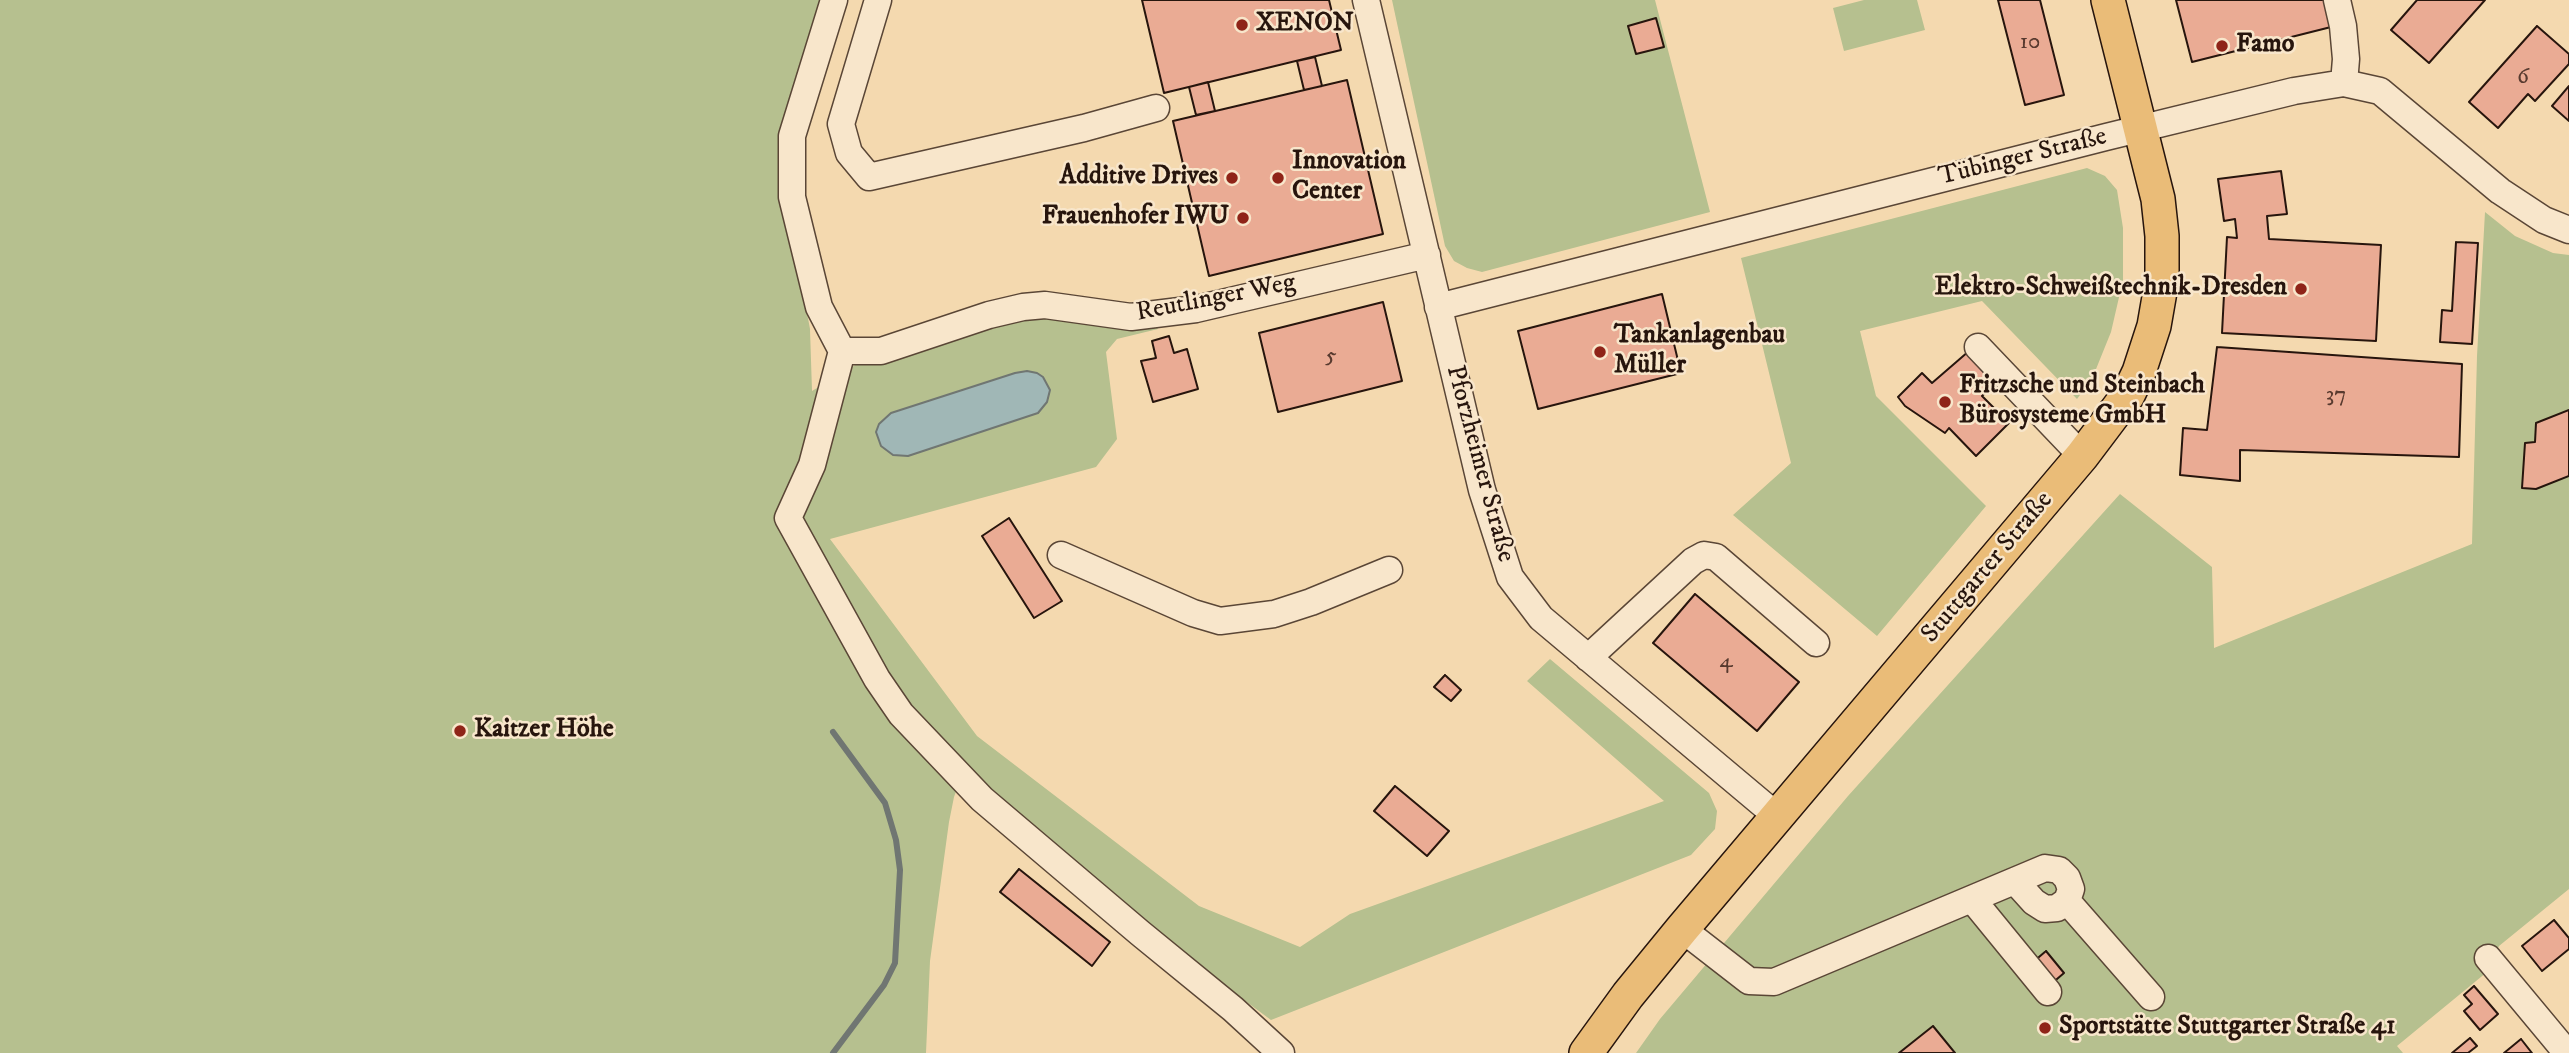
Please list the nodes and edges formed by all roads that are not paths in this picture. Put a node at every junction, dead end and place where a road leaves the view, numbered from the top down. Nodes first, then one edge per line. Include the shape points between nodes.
1 (834, 0) edge
2 (878, 0) edge
3 (1366, 0) edge
4 (2108, 0) edge
5 (2337, 0) edge
6 (2344, 83) junction
7 (1156, 108) dead end
8 (2141, 129) junction
9 (2569, 230) edge
10 (1427, 255) junction
11 (1438, 307) junction
12 (1978, 347) dead end
13 (842, 351) junction
14 (2082, 456) junction
15 (1061, 555) dead end
16 (1389, 570) dead end
17 (1816, 643) dead end
18 (1588, 658) junction
19 (1777, 817) junction
20 (1972, 899) junction
21 (1682, 929) junction
22 (2488, 958) dead end
23 (2048, 992) dead end
24 (2151, 997) dead end
25 (1280, 1053) edge
26 (1586, 1053) edge
27 (2567, 1053) edge

1 - 13 street via 792,136 792,197 819,307
2 - 7 street via 841,124 849,153 869,177
3 - 10 street, Pforzheimer Straße
4 - 8 main road, Stuttgarter Straße
5 - 6 street via 2346,59
6 - 8 street, Tübinger Straße
6 - 9 street, Tübinger Straße via 2380,91 2500,191 2544,220
8 - 11 street, Tübinger Straße
8 - 14 main road, Stuttgarter Straße via 2162,236 2162,280 2154,326 2128,395
10 - 11 street, Pforzheimer Straße
10 - 13 street, Reutlinger Weg via 1182,311 1131,317 1045,305 1023,307 881,351
11 - 18 street, Pforzheimer Straße via 1482,490 1510,577 1541,618
12 - 14 street
13 - 25 street via 811,465 788,518 877,678 901,714 982,799
14 - 19 main road, Stuttgarter Straße
15 - 16 street via 1220,621 1274,614
17 - 18 street via 1716,557 1704,555
18 - 19 street, Pforzheimer Straße
19 - 21 main road, Stuttgarter Straße
20 - 21 street via 1774,982 1749,981
20 - 23 street
20 - 24 street via 2045,868 2059,870 2071,889 2067,901
21 - 26 main road, Stuttgarter Straße
22 - 27 street

